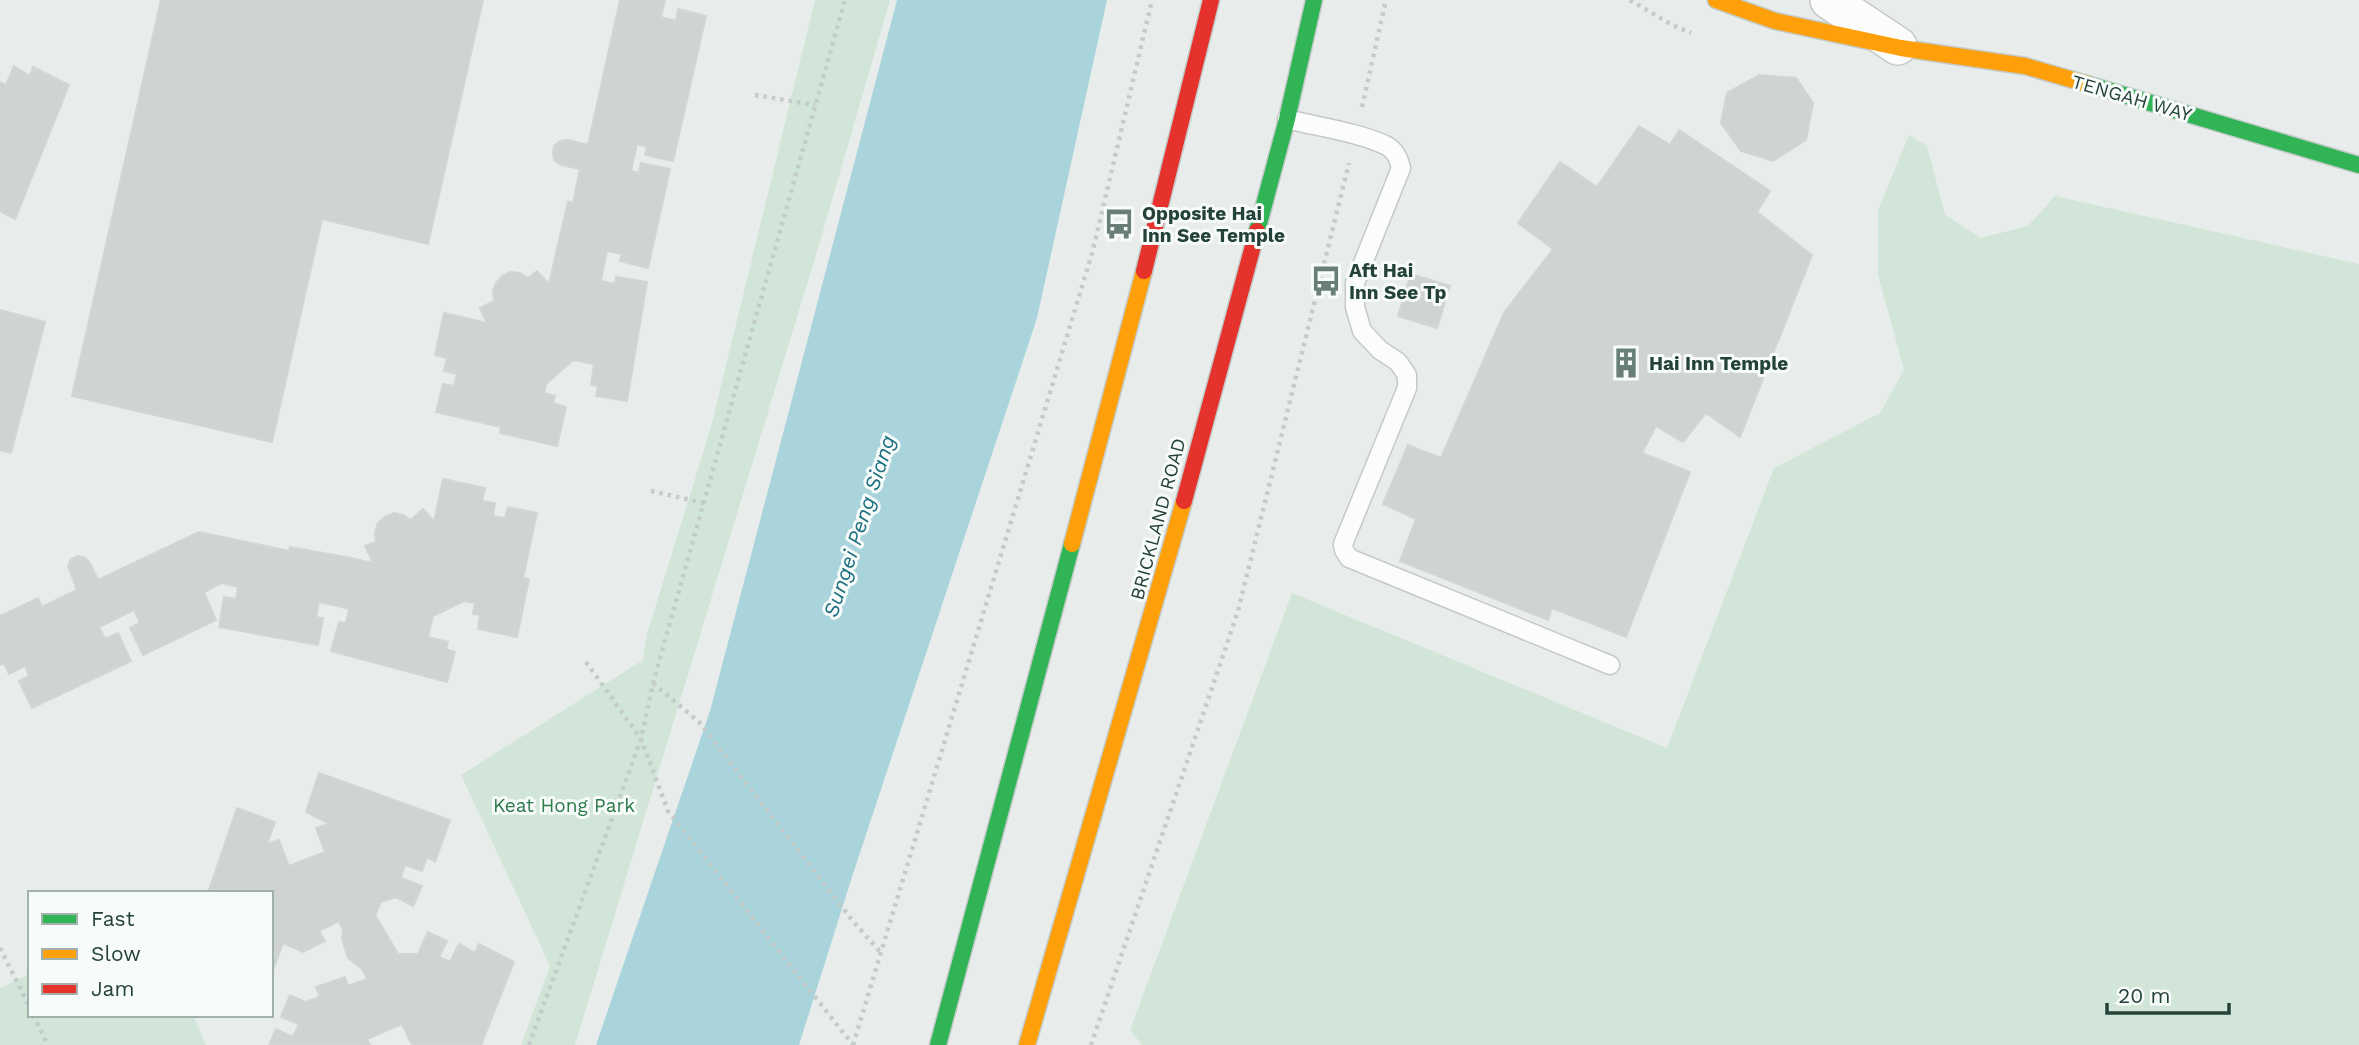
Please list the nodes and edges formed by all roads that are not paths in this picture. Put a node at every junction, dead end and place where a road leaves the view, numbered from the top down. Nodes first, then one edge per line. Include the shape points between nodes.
1 (1211, 0) edge
2 (1314, 0) edge
3 (1716, 0) edge
4 (1829, 0) edge
5 (1901, 48) junction
6 (1286, 119) junction
7 (2359, 165) edge
8 (1611, 665) dead end
9 (938, 1045) edge
10 (1027, 1045) edge

1 - 9 main road via 1130,327
2 - 6 main road, BRICKLAND ROAD
3 - 5 main road, TENGAH WAY via 1775,21
4 - 5 street, TENGAH WAY
5 - 7 main road, TENGAH WAY via 2025,66
6 - 8 lane via 1389,147 1401,168 1355,283 1355,307 1362,331 1398,362 1407,375 1407,388 1344,550 1349,558
6 - 10 main road, BRICKLAND ROAD via 1165,573

